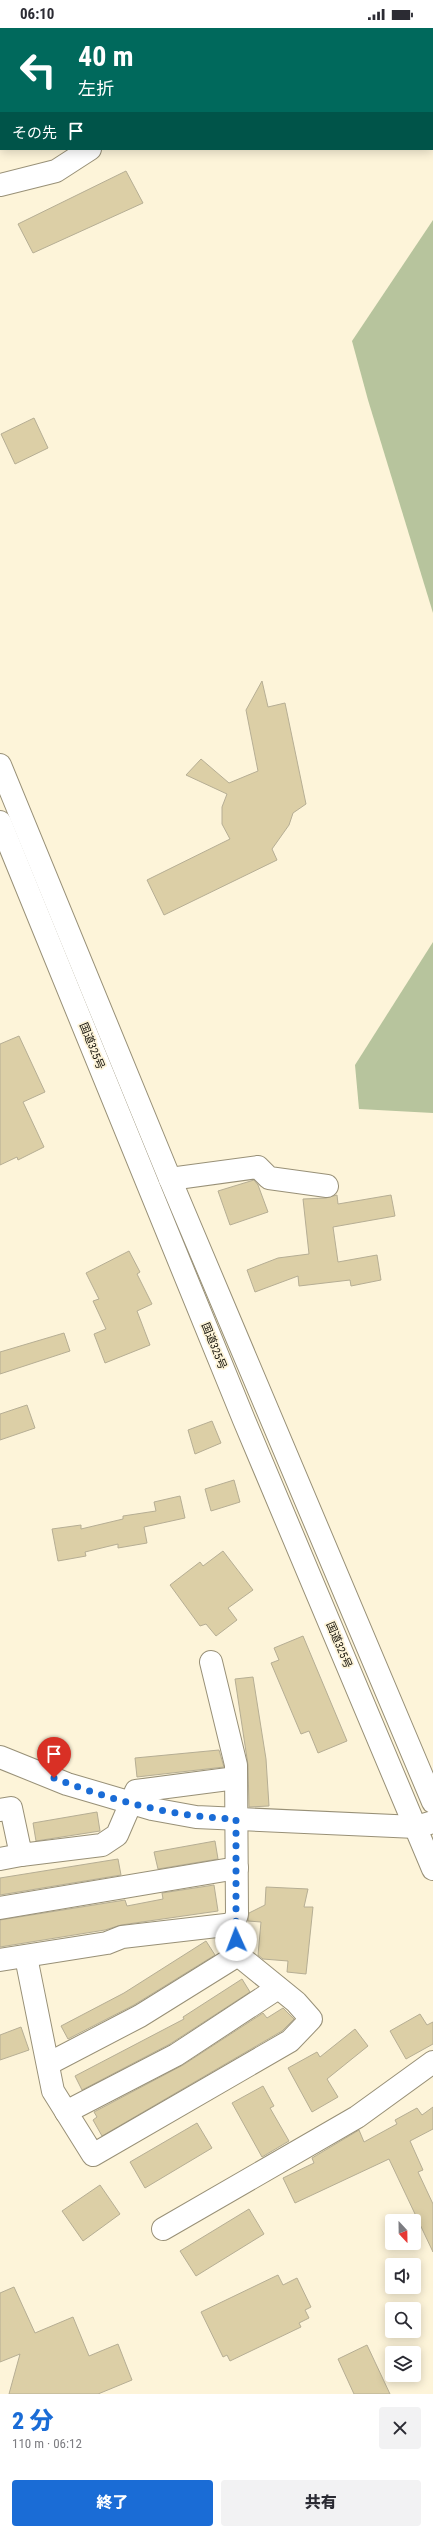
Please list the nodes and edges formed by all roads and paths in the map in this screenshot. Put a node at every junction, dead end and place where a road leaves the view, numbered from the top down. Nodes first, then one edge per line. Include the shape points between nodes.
1 (88, 150) edge
2 (0, 185) edge
3 (0, 768) edge
4 (0, 822) edge
5 (170, 1179) junction
6 (327, 1186) dead end
7 (211, 1662) dead end
8 (0, 1757) edge
9 (236, 1778) junction
10 (433, 1802) edge
11 (132, 1803) junction
12 (0, 1810) edge
13 (236, 1819) junction
14 (424, 1824) edge
15 (10, 1857) edge
16 (237, 1868) junction
17 (433, 1869) edge
18 (0, 1908) edge
19 (234, 1924) junction
20 (238, 1955) junction
21 (26, 1957) junction
22 (0, 1960) edge
23 (278, 1988) junction
24 (433, 2062) edge
25 (48, 2064) junction
26 (66, 2112) junction
27 (163, 2230) dead end

1 - 2 main road via 56,171
3 - 5 main road, 国道325号
4 - 14 main road, 国道325号 via 244,1420
5 - 6 main road via 258,1167 269,1178
5 - 10 main road, 国道325号
7 - 9 main road via 230,1733
8 - 11 main road via 67,1784
9 - 11 main road via 136,1791
9 - 13 main road
11 - 13 main road via 196,1817
11 - 15 main road via 117,1835 102,1845
12 - 15 main road via 11,1808
13 - 14 main road
13 - 16 main road
14 - 17 main road, 国道325号
16 - 18 main road
16 - 19 main road via 237,1914
19 - 20 main road
19 - 21 main road via 122,1937 107,1943
20 - 23 main road
20 - 25 main road via 140,2016
21 - 22 main road
21 - 25 main road
23 - 26 main road via 176,2055
23 - 26 main road via 296,2002 311,2019 290,2041 235,2074 93,2155
24 - 27 main road via 357,2117
25 - 26 main road via 53,2091

